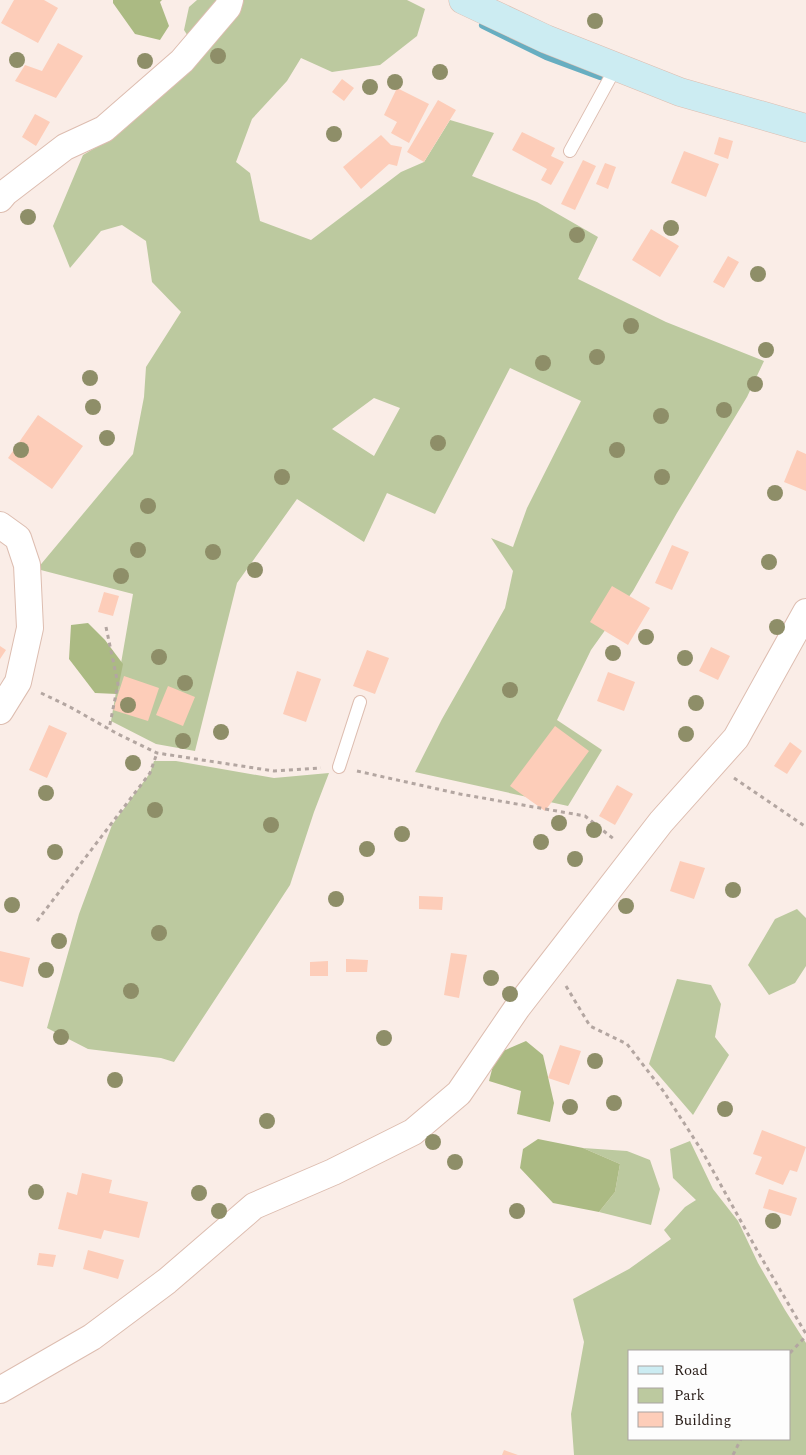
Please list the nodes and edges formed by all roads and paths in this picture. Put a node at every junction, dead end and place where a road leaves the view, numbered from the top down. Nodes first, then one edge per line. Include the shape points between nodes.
1 (230, 0) edge
2 (463, 0) edge
3 (616, 67) junction
4 (806, 128) edge
5 (570, 151) dead end
6 (0, 199) edge
7 (0, 525) edge
8 (806, 612) edge
9 (106, 627) dead end
10 (360, 702) dead end
11 (0, 710) edge
12 (108, 729) dead end
13 (157, 753) dead end
14 (712, 764) junction
15 (340, 767) dead end
16 (806, 827) edge
17 (38, 921) dead end
18 (553, 962) junction
19 (806, 1335) edge
20 (791, 1352) edge
21 (0, 1390) edge
22 (740, 1440) edge
23 (733, 1455) edge

1 - 6 street via 228,7 182,61 104,129 65,147
2 - 3 main road
3 - 4 main road via 680,92
3 - 5 lane
7 - 11 street via 18,538 27,565 30,628 18,682
8 - 14 street via 736,738
9 - 12 path via 118,684
10 - 15 lane
13 - 17 path via 150,773
14 - 16 path
14 - 18 street via 661,822
18 - 19 path via 590,1026 626,1044 664,1092 702,1151
18 - 21 street via 459,1093 412,1132 333,1172 254,1206 167,1281 92,1337
19 - 20 path
22 - 23 path

